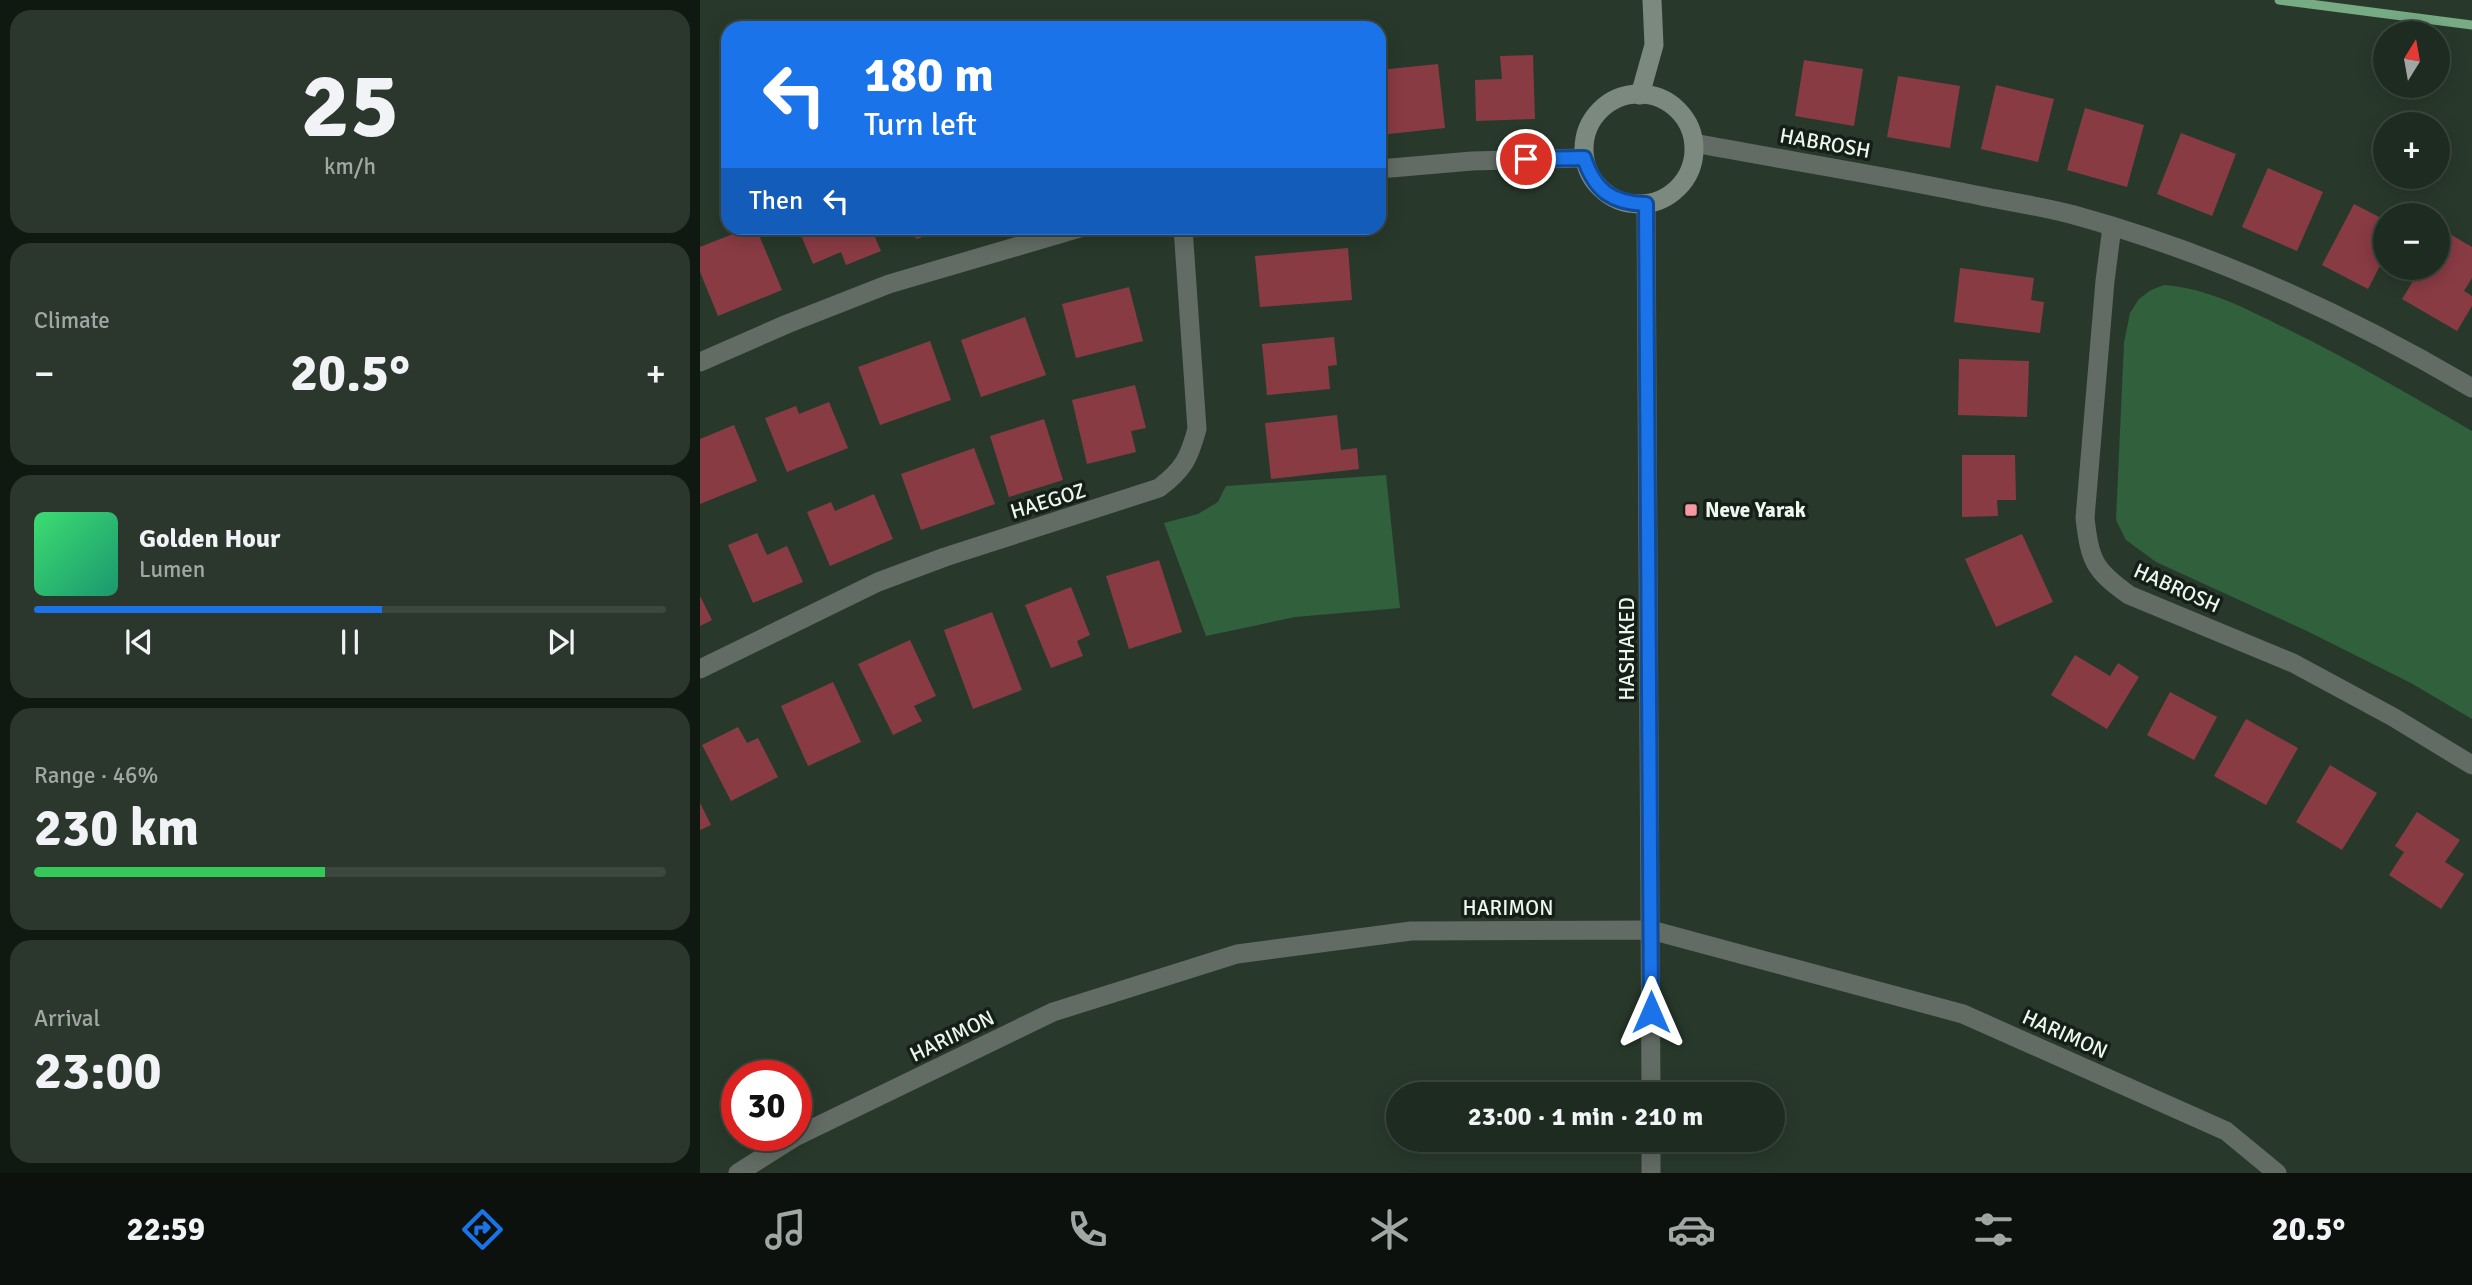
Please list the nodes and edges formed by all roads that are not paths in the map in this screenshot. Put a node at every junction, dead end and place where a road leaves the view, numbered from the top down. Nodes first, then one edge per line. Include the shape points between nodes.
1 (1652, 0) edge
2 (1640, 95) junction
3 (1694, 143) junction
4 (1584, 158) junction
5 (1386, 168) edge
6 (1646, 204) junction
7 (2112, 227) junction
8 (1056, 235) edge
9 (1183, 235) edge
10 (700, 362) edge
11 (2472, 388) edge
12 (700, 669) edge
13 (2472, 765) edge
14 (1651, 930) junction
15 (1651, 1082) edge
16 (1651, 1152) edge
17 (738, 1173) edge
18 (1651, 1173) edge
19 (2277, 1173) edge

1 - 2 main road via 1654,46
2 - 3 main road via 1666,101 1680,111
2 - 4 main road via 1615,99 1600,109 1584,140
3 - 6 main road via 1693,160 1677,190
3 - 7 street, HABROSH via 1949,189
4 - 5 street
4 - 6 main road via 1599,188 1629,204
6 - 14 street, HASHAKED
7 - 11 street, HABROSH via 2249,274 2412,353
7 - 13 street, HABROSH via 2085,518 2095,564 2106,579 2129,595 2292,663
8 - 10 street via 889,284
9 - 12 street, HAEGOZ via 1197,429 1190,456 1178,474 1159,488 877,582
14 - 15 street, HASHAKED
14 - 17 street, HARIMON via 1411,931 1237,954 1053,1012 795,1137
14 - 19 street, HARIMON via 1963,1014 2226,1131
16 - 18 street

